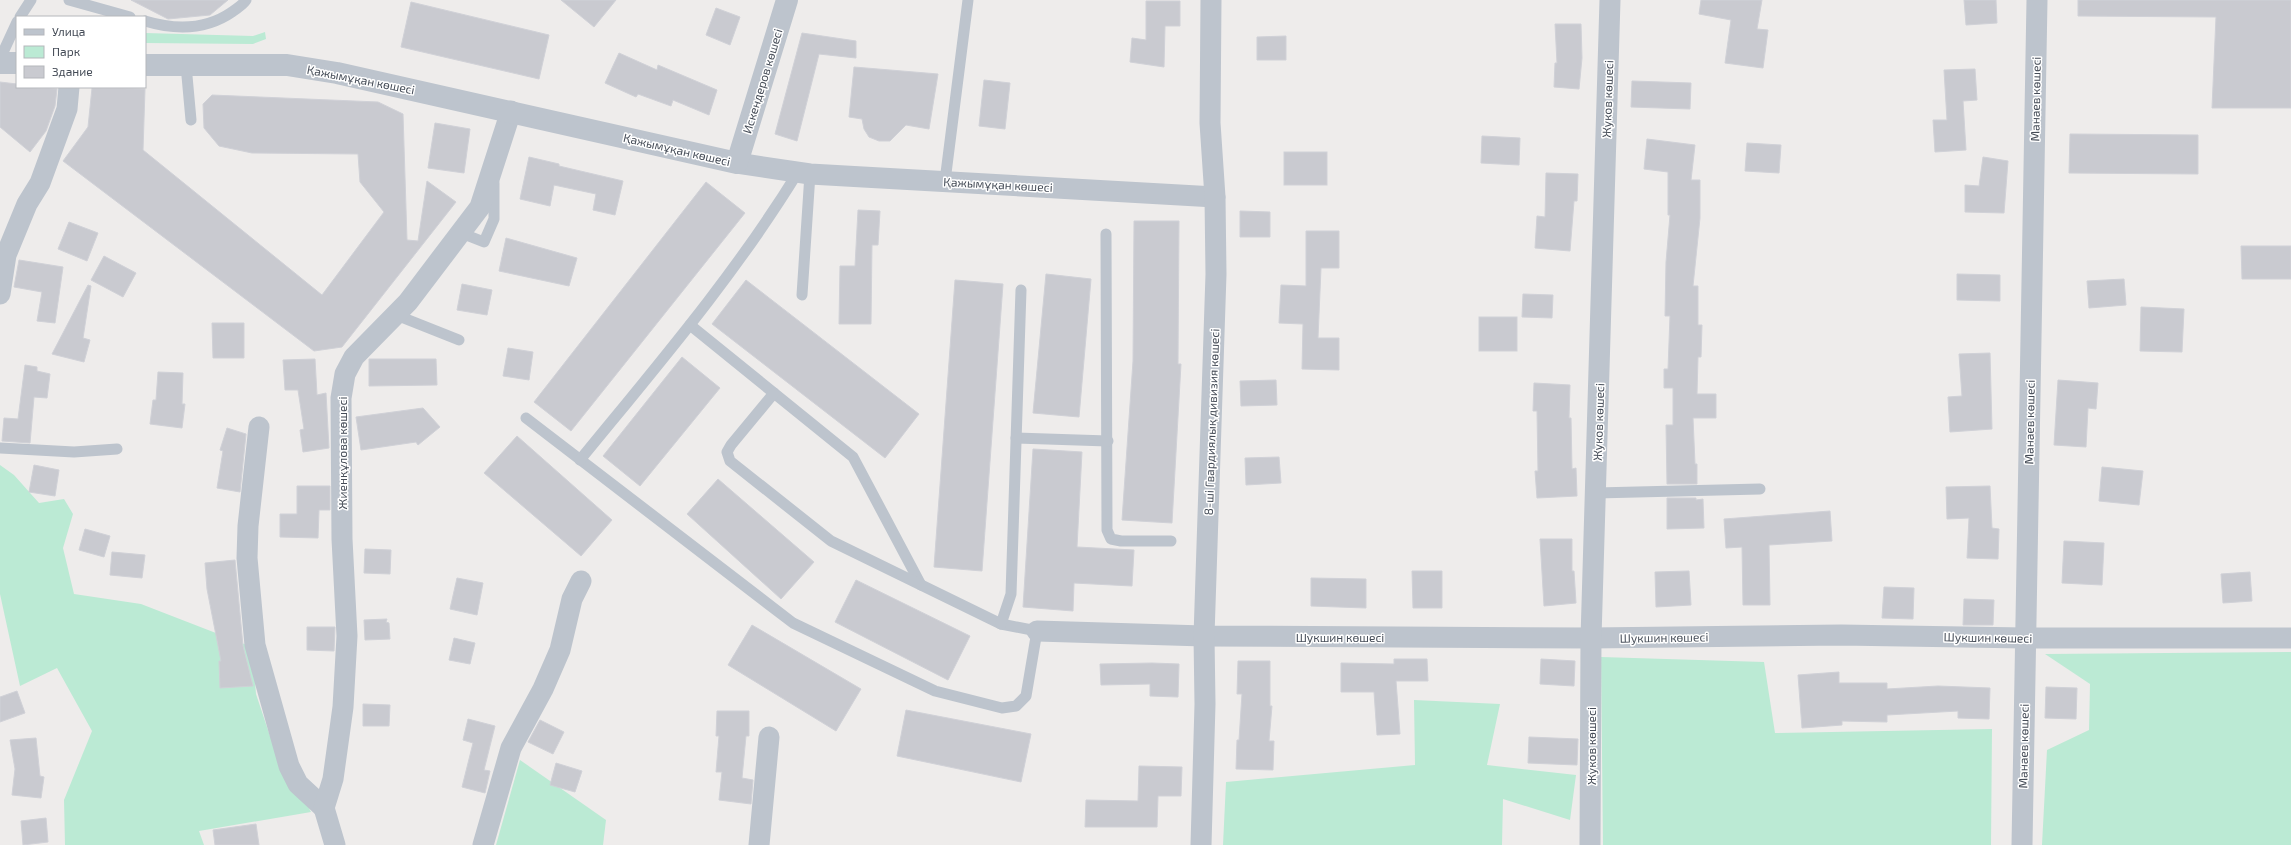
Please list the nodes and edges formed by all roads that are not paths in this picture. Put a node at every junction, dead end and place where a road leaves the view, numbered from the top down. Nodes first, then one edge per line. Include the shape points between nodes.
1 (31, 0) edge
2 (69, 0) edge
3 (246, 0) edge
4 (787, 0) edge
5 (968, 0) edge
6 (1211, 0) edge
7 (1610, 0) edge
8 (2037, 0) edge
9 (21, 16) edge
10 (126, 16) edge
11 (146, 21) edge
12 (16, 24) edge
13 (0, 59) edge
14 (0, 63) edge
15 (16, 63) edge
16 (146, 65) edge
17 (186, 65) junction
18 (69, 88) edge
19 (511, 110) junction
20 (191, 120) dead end
21 (737, 163) junction
22 (804, 173) junction
23 (945, 181) junction
24 (1215, 197) junction
25 (1106, 234) dead end
26 (1021, 290) dead end
27 (0, 294) edge
28 (802, 295) dead end
29 (396, 315) junction
30 (690, 325) junction
31 (459, 340) dead end
32 (774, 393) junction
33 (526, 418) dead end
34 (259, 428) dead end
35 (1016, 438) junction
36 (1108, 441) junction
37 (0, 448) edge
38 (117, 449) dead end
39 (580, 460) junction
40 (1760, 489) dead end
41 (1596, 493) junction
42 (1171, 541) dead end
43 (581, 581) dead end
44 (921, 585) junction
45 (1001, 624) junction
46 (1037, 631) junction
47 (1204, 636) junction
48 (1591, 638) junction
49 (2025, 638) junction
50 (2291, 638) edge
51 (769, 737) dead end
52 (324, 808) junction
53 (335, 845) edge
54 (483, 845) edge
55 (759, 845) edge
56 (1201, 845) edge
57 (1590, 845) edge
58 (2022, 845) edge

1 - 9 lane
2 - 10 lane
3 - 11 lane via 220,20 198,26 166,27
4 - 21 street, Искендеров көшесі
5 - 23 lane
6 - 24 street, 8-ші Гвардиялық дивизия көшесі via 1210,123
7 - 41 street, Жуков көшесі
8 - 49 street, Манаев көшесі
12 - 13 lane
14 - 15 street
16 - 17 street, Қажымұқан көшесі
17 - 19 street, Қажымұқан көшесі via 287,65 337,73
17 - 20 lane
18 - 27 street via 67,109 40,182 27,204 6,255
19 - 21 street, Қажымұқан көшесі
19 - 29 street, Жиенқұлова көшесі via 480,207
21 - 22 street, Қажымұқан көшесі
22 - 23 street, Қажымұқан көшесі
22 - 28 lane
22 - 30 lane
23 - 24 street, Қажымұқан көшесі
24 - 47 street, 8-ші Гвардиялық дивизия көшесі via 1216,274
25 - 36 lane
26 - 35 lane
29 - 31 lane
29 - 52 street, Жиенқұлова көшесі via 354,357 345,374 342,398 342,539 347,636 343,707 334,772
30 - 32 lane
30 - 39 lane
32 - 44 lane via 853,457
32 - 44 lane via 731,444 727,452 730,461 831,541
33 - 39 lane
34 - 52 street via 247,558 254,645 289,766 298,784
35 - 36 lane
35 - 45 lane via 1011,594
36 - 42 lane via 1107,530 1111,539
37 - 38 lane via 74,452
39 - 46 lane via 793,623 935,691 1002,708 1016,706 1026,696
40 - 41 lane
41 - 48 street, Жуков көшесі
43 - 54 street via 572,599 560,650 543,689 511,748
44 - 45 lane
45 - 46 lane
46 - 47 street, Шукшин көшесі
47 - 48 street, Шукшин көшесі
47 - 56 street, 8-ші Гвардиялық дивизия көшесі
48 - 49 street, Шукшин көшесі via 1841,635
48 - 57 street, Жуков көшесі
49 - 50 street, Шукшин көшесі
49 - 58 street, Манаев көшесі
51 - 55 street
52 - 53 street

